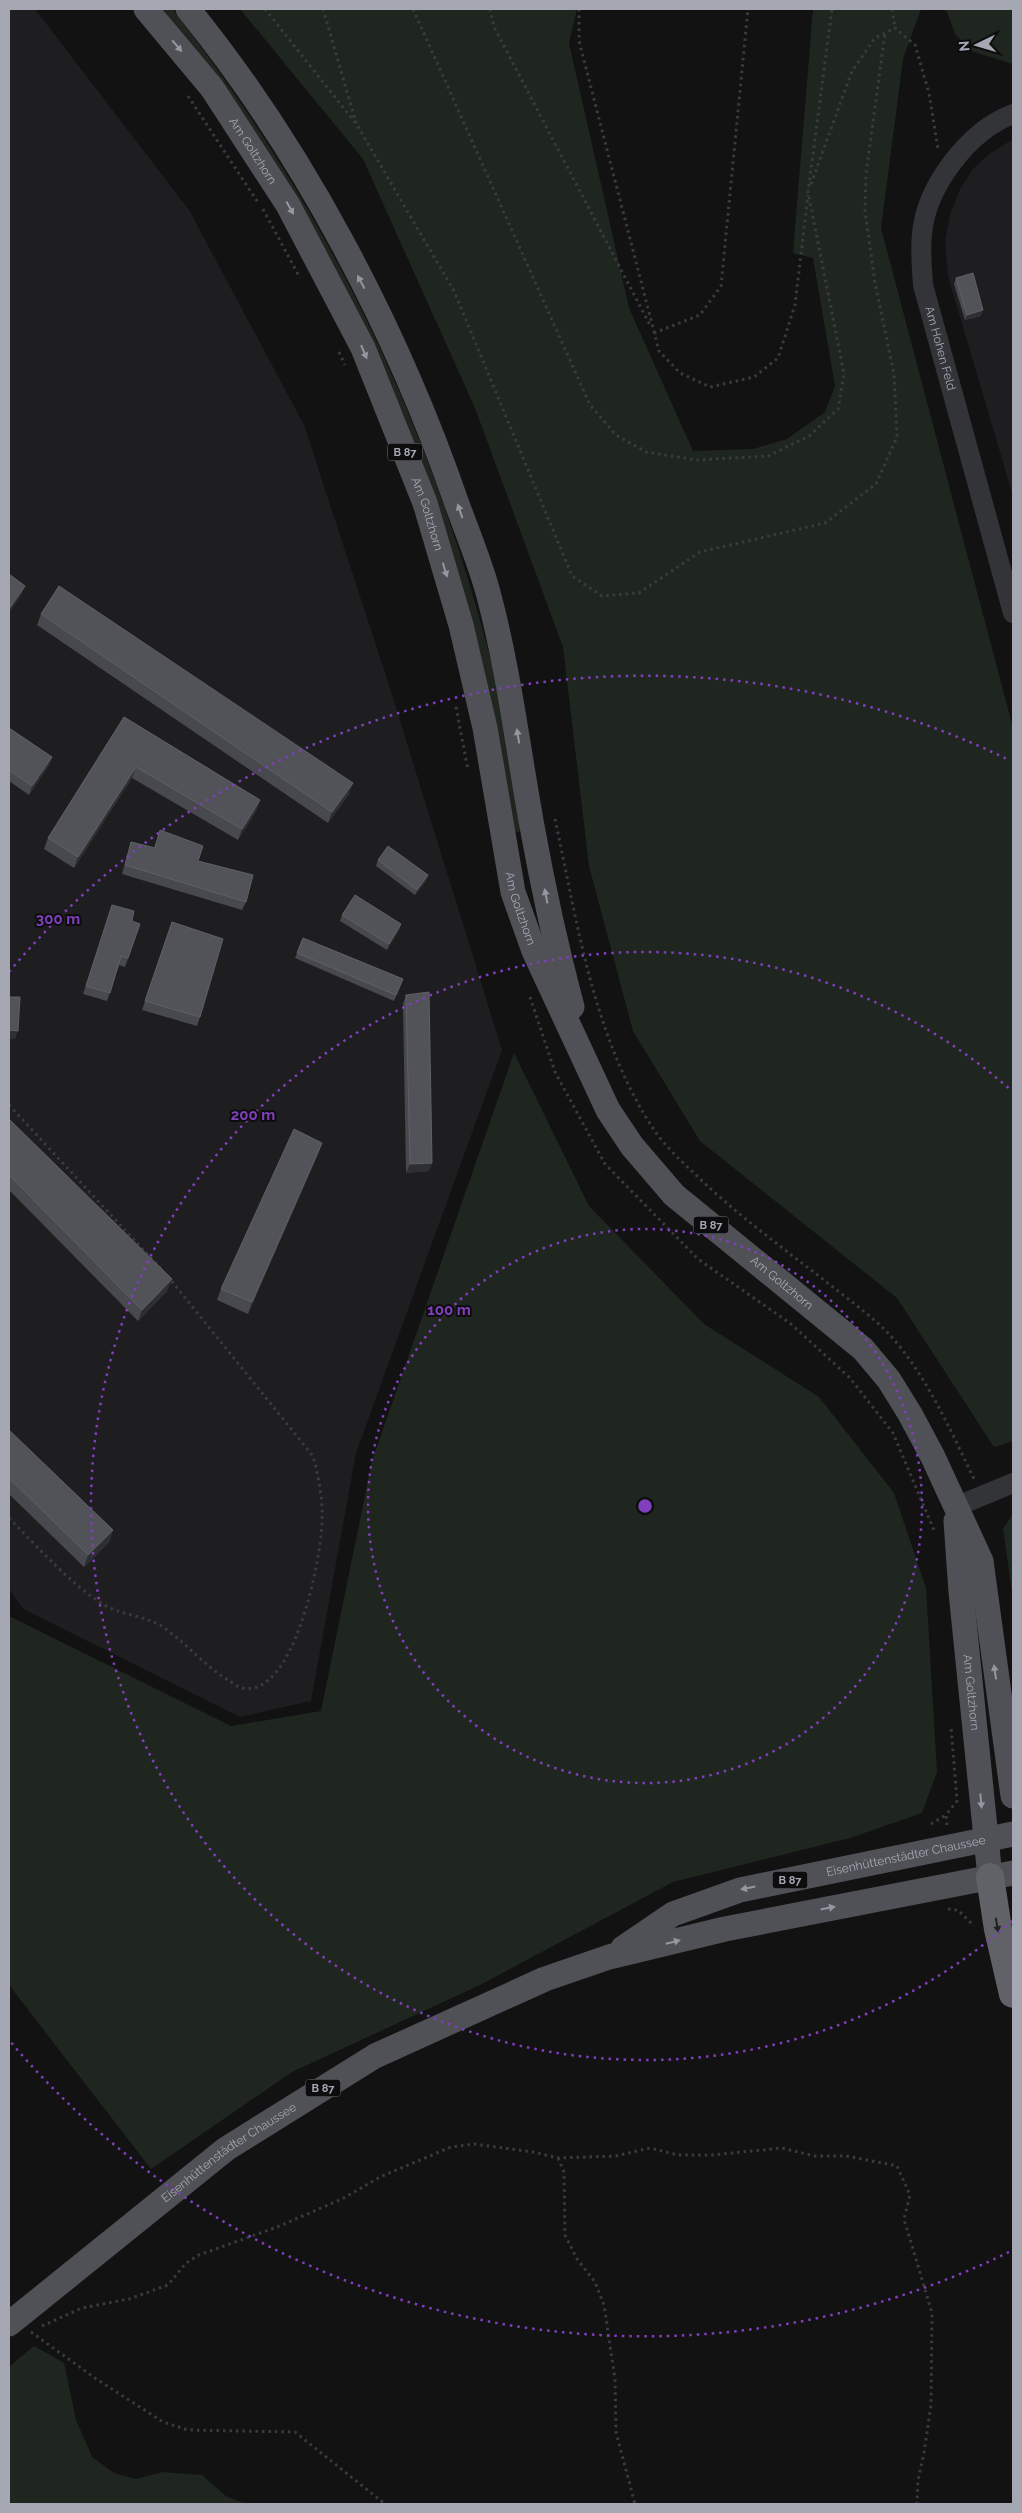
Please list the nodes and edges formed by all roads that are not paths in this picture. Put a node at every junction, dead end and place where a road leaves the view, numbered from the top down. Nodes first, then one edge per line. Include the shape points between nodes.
1 (146, 9) edge
2 (188, 9) edge
3 (1013, 114) edge
4 (1013, 613) edge
5 (590, 1072) junction
6 (1013, 1483) edge
7 (955, 1507) junction
8 (1002, 1720) junction
9 (1013, 1753) edge
10 (1013, 1796) edge
11 (1013, 1834) edge
12 (984, 1839) junction
13 (1001, 1875) edge
14 (609, 1957) junction
15 (1013, 1994) edge
16 (21, 2331) edge

1 -> 5 main road, Am Goltzhorn / B 87 via 212,88 288,205 363,348 426,503 461,625 485,728 513,892 534,951
5 -> 2 main road, Am Goltzhorn / B 87 via 556,944 532,826 507,672 488,593 437,445 381,320 309,183 222,51
3 - 4 street, Am Hohen Feld via 968,143 942,177 928,206 921,235 923,284
5 - 7 main road, Am Goltzhorn / B 87 via 608,1110 632,1146 674,1195 863,1349 889,1380 910,1414
6 - 7 street
8 -> 7 main road, Am Goltzhorn / B 87 via 981,1561
7 -> 12 main road, Am Goltzhorn / B 87
8 - 9 main road
8 - 10 main road, Am Goltzhorn / B 87
11 - 12 main road, Eisenhüttenstädter Chaussee / B 87
12 - 13 main road, Am Goltzhorn / B 87
12 -> 14 main road, Eisenhüttenstädter Chaussee / B 87 via 740,1890 673,1914
14 -> 13 main road, Eisenhüttenstädter Chaussee / B 87 via 780,1917
13 -> 15 highway via 998,1929
14 - 16 main road, Eisenhüttenstädter Chaussee / B 87 via 545,1980 367,2061 226,2148

